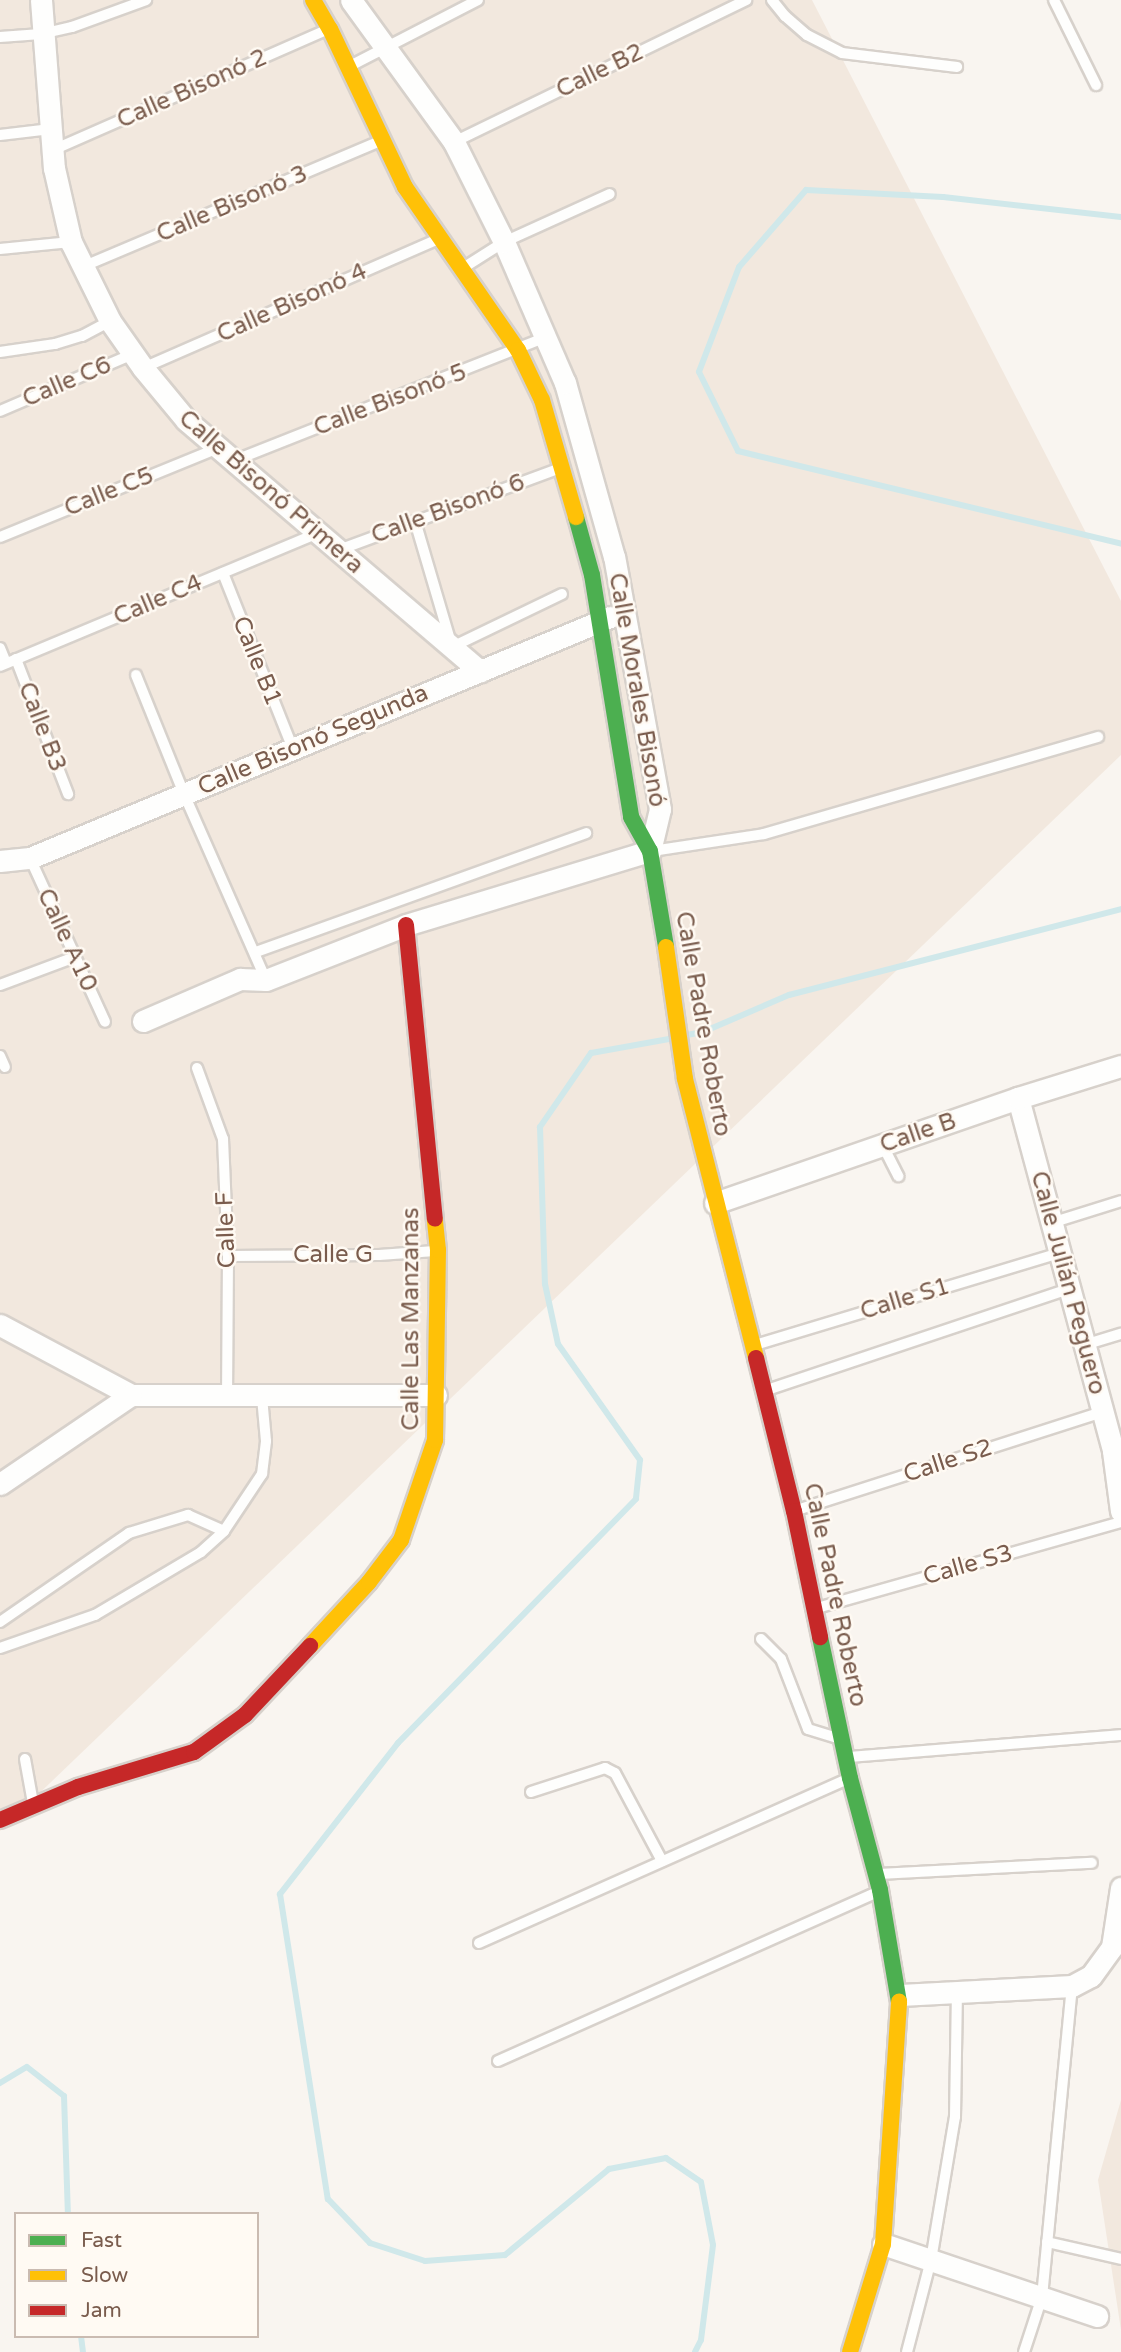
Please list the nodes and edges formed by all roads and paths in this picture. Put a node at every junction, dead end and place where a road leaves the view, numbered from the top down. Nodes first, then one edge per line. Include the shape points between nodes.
1 (41, 0) edge
2 (146, 0) edge
3 (313, 0) edge
4 (351, 0) edge
5 (478, 0) edge
6 (746, 0) edge
7 (772, 0) edge
8 (1054, 0) edge
9 (331, 29) junction
10 (41, 34) junction
11 (0, 37) edge
12 (385, 46) junction
13 (348, 67) junction
14 (957, 67) dead end
15 (1096, 85) dead end
16 (0, 135) edge
17 (52, 139) junction
18 (382, 140) junction
19 (454, 142) junction
20 (610, 194) dead end
21 (442, 237) junction
22 (504, 242) junction
23 (71, 243) junction
24 (0, 249) edge
25 (82, 267) junction
26 (463, 268) junction
27 (110, 321) junction
28 (546, 338) junction
29 (518, 350) junction
30 (0, 352) edge
31 (138, 361) junction
32 (0, 411) edge
33 (226, 454) junction
34 (561, 468) junction
35 (415, 521) junction
36 (316, 534) junction
37 (0, 537) edge
38 (336, 551) junction
39 (223, 573) junction
40 (562, 594) dead end
41 (624, 610) junction
42 (602, 621) junction
43 (0, 648) edge
44 (452, 648) junction
45 (7, 663) edge
46 (480, 671) junction
47 (136, 675) dead end
48 (1098, 737) dead end
49 (293, 749) junction
50 (68, 794) dead end
51 (184, 794) junction
52 (586, 832) dead end
53 (650, 851) junction
54 (30, 858) junction
55 (0, 861) edge
56 (406, 925) junction
57 (256, 953) junction
58 (75, 957) junction
59 (266, 980) junction
60 (0, 985) edge
61 (143, 1021) dead end
62 (105, 1022) dead end
63 (1121, 1066) edge
64 (197, 1068) dead end
65 (1018, 1098) junction
66 (883, 1146) junction
67 (898, 1175) dead end
68 (1121, 1200) edge
69 (715, 1203) junction
70 (1051, 1223) junction
71 (438, 1251) junction
72 (1059, 1253) junction
73 (228, 1256) junction
74 (1069, 1289) junction
75 (0, 1325) edge
76 (1121, 1334) edge
77 (1084, 1345) junction
78 (752, 1346) junction
79 (764, 1391) junction
80 (131, 1395) junction
81 (436, 1395) junction
82 (227, 1397) junction
83 (262, 1397) junction
84 (1102, 1412) junction
85 (1117, 1449) edge
86 (0, 1484) edge
87 (794, 1511) junction
88 (1121, 1511) edge
89 (1121, 1522) edge
90 (224, 1531) junction
91 (816, 1609) junction
92 (0, 1622) edge
93 (761, 1639) dead end
94 (0, 1648) edge
95 (1121, 1735) edge
96 (842, 1739) junction
97 (846, 1757) junction
98 (25, 1759) dead end
99 (850, 1778) junction
100 (531, 1792) dead end
101 (34, 1806) junction
102 (1, 1818) edge
103 (662, 1861) junction
104 (1092, 1863) dead end
105 (878, 1882) junction
106 (1121, 1888) edge
107 (478, 1943) dead end
108 (1117, 1949) edge
109 (1072, 1986) junction
110 (957, 1992) junction
111 (900, 1995) junction
112 (498, 2061) dead end
113 (1047, 2242) junction
114 (883, 2244) junction
115 (1121, 2259) edge
116 (931, 2260) junction
117 (1042, 2297) junction
118 (1097, 2316) dead end
119 (1028, 2351) edge
120 (850, 2352) edge
121 (907, 2352) edge

1 - 10 street, Calle Bisonó Primera
2 - 10 lane
3 - 9 street, Calle Morales Bisonó
4 - 12 street, Calle Morales Bisonó
5 - 12 lane
6 - 19 lane, Calle B2
7 - 14 lane via 807,35 842,53
8 - 15 lane
9 - 13 street, Calle Morales Bisonó
9 - 17 lane, Calle Bisonó 2
10 - 11 lane
10 - 17 street, Calle Bisonó Primera
12 - 13 lane
12 - 19 street, Calle Morales Bisonó
13 - 18 street, Calle Morales Bisonó
16 - 17 lane, Calle Bisonó 2
17 - 23 street, Calle Bisonó Primera
18 - 21 street, Calle Morales Bisonó via 405,187
18 - 25 lane, Calle Bisonó 3
19 - 22 street, Calle Morales Bisonó
20 - 22 lane
21 - 26 street, Calle Morales Bisonó
21 - 31 lane, Calle Bisonó 4
22 - 26 lane
22 - 28 street, Calle Morales Bisonó
23 - 24 lane
23 - 25 street, Calle Bisonó Primera
25 - 27 street, Calle Bisonó Primera
26 - 29 street, Calle Morales Bisonó
27 - 30 lane via 64,342
27 - 31 street, Calle Bisonó Primera
28 - 29 lane, Calle Bisonó 5
28 - 41 street, Calle Morales Bisonó via 565,383 614,556
29 - 33 lane, Calle Bisonó 5
29 - 34 street, Calle Morales Bisonó via 542,400
31 - 32 lane, Calle C6
31 - 33 street, Calle Bisonó Primera via 186,420
33 - 36 street, Calle Bisonó Primera
33 - 37 lane, Calle C5
34 - 35 lane, Calle Bisonó 6
34 - 42 street, Calle Morales Bisonó
35 - 38 lane, Calle Bisonó 6
35 - 44 lane
36 - 38 street, Calle Bisonó Primera
36 - 39 lane, Calle C4
38 - 44 street, Calle Bisonó Primera
39 - 45 lane, Calle C4
39 - 49 lane, Calle B1
40 - 44 lane
41 - 42 street, Calle Bisonó Segunda
41 - 53 street, Calle Morales Bisonó via 660,810
42 - 46 street, Calle Bisonó Segunda
42 - 53 street, Calle Morales Bisonó via 631,817
43 - 45 lane, Calle B3
44 - 46 street, Calle Bisonó Primera
45 - 50 lane, Calle B3
46 - 49 street, Calle Bisonó Segunda
47 - 51 lane
48 - 53 lane via 764,834
49 - 51 street, Calle Bisonó Segunda
51 - 54 street, Calle Bisonó Segunda
51 - 57 lane
52 - 57 lane
53 - 56 street
53 - 69 street, Calle Padre Roberto via 685,1079
54 - 55 street, Calle Bisonó Segunda
54 - 58 lane, Calle A10
56 - 59 street
56 - 71 street, Calle Las Manzanas
57 - 59 lane
58 - 60 lane
58 - 62 lane, Calle A10
59 - 61 street via 240,979
63 - 65 street, Calle B
64 - 73 lane, Calle F via 223,1139
65 - 66 street, Calle B
65 - 70 street, Calle Julián Peguero
66 - 67 lane
66 - 69 street, Calle B
68 - 70 lane
69 - 78 street, Calle Padre Roberto
70 - 72 street, Calle Julián Peguero
71 - 73 lane, Calle G
71 - 81 street, Calle Las Manzanas
72 - 74 street, Calle Julián Peguero
72 - 78 lane, Calle S1
73 - 82 lane, Calle F
74 - 77 street, Calle Julián Peguero
74 - 79 lane
75 - 80 street
76 - 77 lane
77 - 84 street, Calle Julián Peguero
78 - 79 street, Calle Padre Roberto
79 - 87 street, Calle Padre Roberto
80 - 82 street
80 - 86 street
81 - 83 street
81 - 101 street, Calle Las Manzanas via 435,1440 401,1540 369,1582 246,1715 194,1752 78,1787
82 - 83 street
83 - 90 lane via 266,1441 262,1474
84 - 85 street, Calle Julián Peguero
84 - 87 lane, Calle S2
85 - 88 street, Calle Julián Peguero
87 - 91 street, Calle Padre Roberto
89 - 91 lane, Calle S3
90 - 92 lane via 188,1516 129,1533
90 - 94 lane via 201,1552 95,1615
91 - 96 street, Calle Padre Roberto
93 - 96 lane via 781,1659 808,1729
95 - 97 lane
96 - 97 street, Calle Padre Roberto
97 - 99 street, Calle Padre Roberto
98 - 101 lane
99 - 103 lane
99 - 105 street, Calle Padre Roberto
100 - 103 lane via 605,1768 615,1773
101 - 102 street, Calle Las Manzanas
103 - 107 lane
104 - 105 lane
105 - 111 street, Calle Padre Roberto
105 - 112 lane
106 - 108 street
108 - 109 street via 1091,1976
109 - 110 street
109 - 113 lane
110 - 111 street
110 - 116 lane via 955,2117
111 - 114 street, Calle Padre Roberto
113 - 115 lane
113 - 117 lane
114 - 116 street
114 - 120 street, Calle Padre Roberto
116 - 117 street
116 - 121 lane
117 - 118 street
117 - 119 lane

